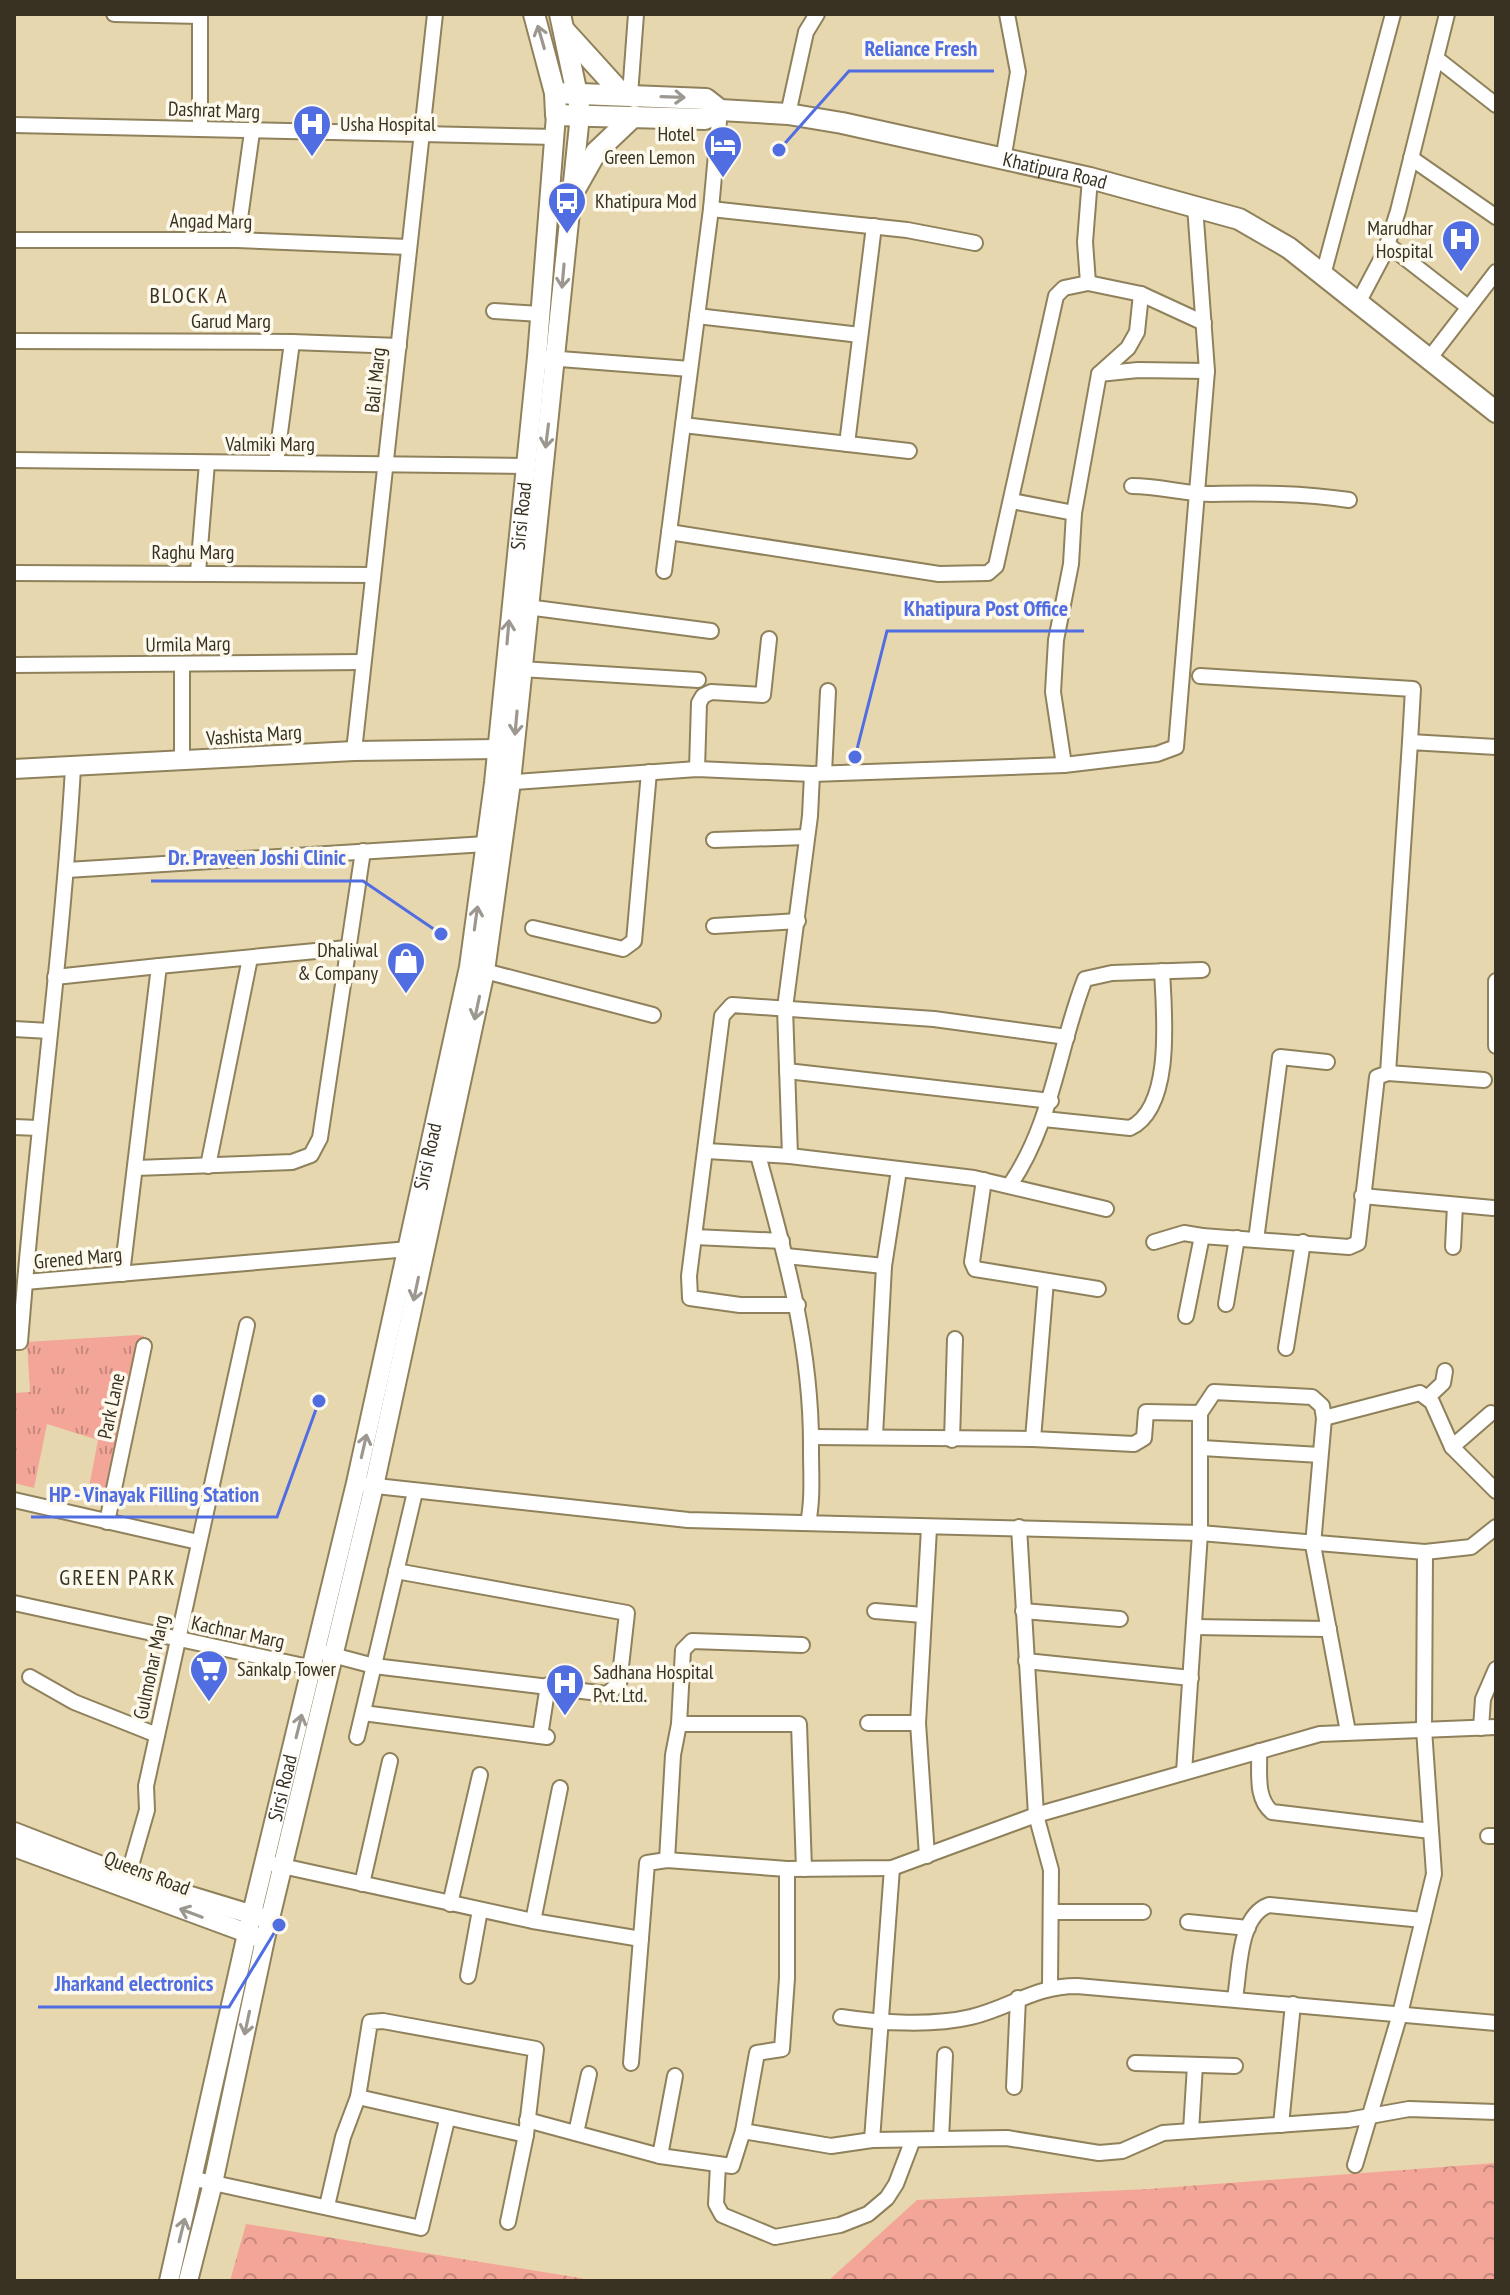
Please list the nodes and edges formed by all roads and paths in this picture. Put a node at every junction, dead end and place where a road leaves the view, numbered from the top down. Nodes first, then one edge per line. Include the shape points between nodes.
1 (114, 14) edge
2 (435, 14) edge
3 (534, 14) edge
4 (636, 14) edge
5 (817, 14) edge
6 (1007, 14) edge
7 (1393, 14) edge
8 (1447, 14) edge
9 (200, 15) edge
10 (562, 22) edge
11 (1436, 58) junction
12 (555, 93) junction
13 (578, 94) junction
14 (626, 95) junction
15 (1496, 105) edge
16 (720, 110) junction
17 (788, 114) junction
18 (556, 115) junction
19 (580, 115) junction
20 (634, 116) junction
21 (14, 125) edge
22 (200, 129) junction
23 (252, 132) junction
24 (420, 135) junction
25 (556, 137) junction
26 (1411, 158) junction
27 (1003, 160) junction
28 (1090, 178) junction
29 (570, 198) junction
30 (1195, 206) junction
31 (711, 209) junction
32 (1496, 217) edge
33 (874, 226) junction
34 (14, 240) edge
35 (237, 240) junction
36 (975, 243) dead end
37 (1387, 244) junction
38 (408, 247) junction
39 (1496, 272) edge
40 (1323, 275) junction
41 (1088, 283) junction
42 (1141, 294) junction
43 (1358, 303) junction
44 (1468, 307) junction
45 (494, 311) dead end
46 (402, 312) junction
47 (418, 312) dead end
48 (541, 314) junction
49 (697, 316) junction
50 (1204, 323) junction
51 (860, 335) junction
52 (14, 341) edge
53 (292, 342) junction
54 (399, 346) junction
55 (547, 358) junction
56 (1429, 359) junction
57 (690, 369) junction
58 (1207, 371) junction
59 (1099, 374) junction
60 (1496, 412) edge
61 (683, 425) junction
62 (847, 444) junction
63 (909, 451) dead end
64 (14, 460) edge
65 (207, 463) junction
66 (276, 463) junction
67 (386, 464) junction
68 (525, 466) junction
69 (1132, 486) dead end
70 (1197, 491) junction
71 (1349, 500) dead end
72 (1012, 501) junction
73 (1074, 513) junction
74 (669, 532) junction
75 (664, 571) dead end
76 (198, 572) junction
77 (14, 573) edge
78 (373, 575) junction
79 (527, 607) junction
80 (711, 631) dead end
81 (769, 639) dead end
82 (362, 662) junction
83 (14, 665) edge
84 (182, 665) junction
85 (521, 669) junction
86 (1200, 676) dead end
87 (698, 680) dead end
88 (828, 691) dead end
89 (1410, 742) junction
90 (1496, 747) edge
91 (497, 749) junction
92 (354, 751) junction
93 (182, 761) junction
94 (1064, 765) junction
95 (73, 768) junction
96 (14, 769) edge
97 (697, 769) junction
98 (649, 772) junction
99 (818, 773) junction
100 (502, 783) junction
101 (806, 837) junction
102 (714, 840) dead end
103 (486, 844) junction
104 (363, 851) junction
105 (67, 870) junction
106 (798, 921) junction
107 (714, 926) dead end
108 (533, 928) dead end
109 (347, 948) junction
110 (250, 958) junction
111 (159, 966) junction
112 (477, 969) junction
113 (1202, 970) dead end
114 (1162, 971) junction
115 (55, 977) junction
116 (1496, 981) edge
117 (1496, 990) edge
118 (785, 1008) junction
119 (653, 1015) dead end
120 (14, 1029) edge
121 (49, 1031) junction
122 (1067, 1037) junction
123 (1496, 1046) edge
124 (1327, 1062) dead end
125 (787, 1071) junction
126 (1388, 1073) junction
127 (1484, 1080) dead end
128 (1051, 1101) junction
129 (1044, 1119) junction
130 (14, 1127) edge
131 (38, 1128) junction
132 (707, 1151) junction
133 (758, 1155) junction
134 (790, 1156) junction
135 (208, 1166) junction
136 (136, 1168) junction
137 (899, 1170) junction
138 (984, 1180) junction
139 (1010, 1185) junction
140 (1362, 1196) junction
141 (1455, 1205) junction
142 (1493, 1208) dead end
143 (1106, 1209) dead end
144 (1202, 1236) junction
145 (695, 1237) junction
146 (1237, 1238) junction
147 (1256, 1240) junction
148 (1154, 1242) dead end
149 (1303, 1242) junction
150 (1453, 1247) dead end
151 (784, 1248) junction
152 (409, 1249) junction
153 (884, 1266) junction
154 (122, 1274) junction
155 (1046, 1281) junction
156 (25, 1282) junction
157 (1098, 1289) dead end
158 (1226, 1304) dead end
159 (798, 1305) junction
160 (1186, 1316) dead end
161 (247, 1325) dead end
162 (955, 1339) dead end
163 (14, 1342) edge
164 (144, 1346) dead end
165 (1286, 1348) dead end
166 (1445, 1371) dead end
167 (1427, 1398) junction
168 (1200, 1413) junction
169 (1491, 1413) dead end
170 (1324, 1418) junction
171 (875, 1436) junction
172 (812, 1437) junction
173 (1033, 1439) junction
174 (952, 1440) junction
175 (1452, 1447) junction
176 (1202, 1448) junction
177 (1320, 1455) junction
178 (365, 1484) junction
179 (1496, 1491) edge
180 (415, 1492) junction
181 (14, 1500) edge
182 (107, 1522) junction
183 (808, 1523) junction
184 (1019, 1527) junction
185 (1496, 1527) edge
186 (929, 1528) junction
187 (1200, 1533) junction
188 (198, 1542) junction
189 (1313, 1545) junction
190 (1425, 1552) junction
191 (396, 1571) junction
192 (14, 1603) edge
193 (875, 1611) dead end
194 (1023, 1611) junction
195 (923, 1615) junction
196 (1120, 1619) dead end
197 (1194, 1627) junction
198 (1329, 1629) junction
199 (178, 1639) junction
200 (802, 1645) dead end
201 (321, 1658) junction
202 (1026, 1661) junction
203 (374, 1666) junction
204 (1496, 1669) edge
205 (30, 1677) dead end
206 (1191, 1678) junction
207 (548, 1685) junction
208 (363, 1713) junction
209 (868, 1723) dead end
210 (918, 1723) junction
211 (679, 1724) junction
212 (1488, 1727) edge
213 (1424, 1729) junction
214 (1348, 1732) junction
215 (157, 1735) junction
216 (357, 1737) dead end
217 (1259, 1751) junction
218 (390, 1761) dead end
219 (1184, 1772) junction
220 (480, 1775) dead end
221 (560, 1788) dead end
222 (1036, 1815) junction
223 (1431, 1831) junction
224 (14, 1832) edge
225 (14, 1847) edge
226 (927, 1856) junction
227 (667, 1860) junction
228 (273, 1864) junction
229 (892, 1868) junction
230 (787, 1869) junction
231 (804, 1869) junction
232 (128, 1876) junction
233 (362, 1884) junction
234 (450, 1904) junction
235 (480, 1910) junction
236 (1053, 1912) junction
237 (1143, 1912) dead end
238 (260, 1917) junction
239 (1423, 1920) junction
240 (533, 1921) junction
241 (1188, 1922) dead end
242 (1248, 1928) junction
243 (256, 1936) junction
244 (641, 1939) junction
245 (468, 1976) dead end
246 (1050, 1986) junction
247 (1018, 1998) junction
248 (1235, 1998) junction
249 (1293, 2004) junction
250 (1400, 2014) junction
251 (841, 2017) dead end
252 (882, 2023) junction
253 (1496, 2023) edge
254 (945, 2055) dead end
255 (631, 2063) dead end
256 (1135, 2063) dead end
257 (1195, 2065) junction
258 (1235, 2066) dead end
259 (589, 2074) dead end
260 (675, 2076) dead end
261 (1014, 2087) dead end
262 (358, 2097) junction
263 (1496, 2112) edge
264 (1367, 2117) junction
265 (447, 2120) junction
266 (1281, 2125) junction
267 (526, 2127) junction
268 (743, 2131) junction
269 (1191, 2131) junction
270 (576, 2133) junction
271 (941, 2139) junction
272 (872, 2140) junction
273 (912, 2142) junction
274 (660, 2156) junction
275 (718, 2165) junction
276 (1355, 2165) dead end
277 (204, 2181) junction
278 (327, 2206) junction
279 (508, 2222) dead end
280 (169, 2281) edge
281 (188, 2281) edge

1 - 9 street
2 - 24 street, Bali Marg
12 -> 3 main road, Sirsi Road
4 - 14 street
5 - 17 street via 806,32
6 - 27 street via 1018,72
7 - 40 street
8 - 11 street
9 - 22 street
10 - 13 main road, Sirsi Road
10 - 14 main road
11 - 15 street
11 - 26 street
12 - 13 main road, Khatipura Road
12 - 18 main road, Sirsi Road
13 - 14 main road, Khatipura Road
13 - 19 main road, Sirsi Road
14 -> 16 main road, Khatipura Road via 706,99
16 - 17 main road, Khatipura Road
16 - 20 main road via 705,119
16 - 31 street
17 - 27 main road, Khatipura Road
18 - 19 main road
18 - 25 street, Sirsi Road
19 - 20 main road
19 - 29 street, Sirsi Road
20 - 29 main road via 596,152
21 - 22 street, Dashrat Marg
22 - 23 street, Dashrat Marg
23 - 24 street, Dashrat Marg
23 - 35 street
24 - 25 street, Dashrat Marg
24 - 38 street, Bali Marg
25 - 48 street, Sirsi Road
26 - 32 street
26 - 37 street
27 - 28 main road, Khatipura Road
28 - 30 main road, Khatipura Road
28 - 41 street
29 -> 55 street, Sirsi Road
30 - 40 main road, Khatipura Road via 1239,219
30 - 50 street
31 - 33 street
31 - 49 street
33 - 36 street
33 - 51 street
34 - 35 street, Angad Marg
35 - 38 street, Angad Marg
37 - 43 street
37 - 44 street
38 - 46 street, Bali Marg
39 - 44 street
40 - 43 main road, Khatipura Road
41 - 42 street
41 - 72 street via 1064,288 1056,296
42 - 50 street
42 - 59 street via 1137,332 1128,348
43 - 56 main road, Khatipura Road
44 - 56 street
45 - 48 street
46 - 47 street
46 - 54 street, Bali Marg
48 - 55 street, Sirsi Road
49 - 51 street
49 - 57 street
50 - 58 street
51 - 62 street
52 - 53 street, Garud Marg
53 - 54 street, Garud Marg
53 - 66 street
54 - 67 street, Bali Marg
55 - 57 street
55 - 68 street, Sirsi Road
55 -> 79 street, Sirsi Road
56 - 60 main road, Khatipura Road
57 - 61 street
58 - 59 street
58 - 70 street
59 - 73 street
61 - 62 street
61 - 74 street
62 - 63 street
64 - 65 street, Valmiki Marg
65 - 66 street, Valmiki Marg
65 - 76 street
66 - 67 street, Valmiki Marg
67 - 68 street, Valmiki Marg
67 - 78 street, Bali Marg
91 -> 68 street, Sirsi Road
69 - 70 street
70 - 71 street via 1280,491
70 - 94 street via 1176,747
72 - 73 street
72 - 74 street via 996,566 988,573 939,574
73 - 94 street via 1053,692
74 - 75 street
76 - 77 street, Raghu Marg
76 - 78 street, Raghu Marg
78 - 82 street, Bali Marg
79 - 80 street
79 - 85 street, Sirsi Road
81 - 97 street via 763,695 711,692 699,703
82 - 84 street, Urmila Marg
82 - 92 street, Bali Marg
83 - 84 street, Urmila Marg
84 - 93 street
85 - 87 street
85 -> 100 street, Sirsi Road
86 - 89 street via 1413,689
88 - 99 street
89 - 90 street
89 - 126 street
91 - 92 street, Vashista Marg
91 - 100 street, Sirsi Road
92 - 93 street, Vashista Marg
93 - 95 street, Vashista Marg
94 - 99 street
95 - 96 street, Vashista Marg
95 - 105 street, Grened Marg
97 - 98 street
97 - 99 street
98 - 100 street
98 - 108 street via 630,947
99 - 101 street
100 - 103 street, Sirsi Road
100 - 112 street, Sirsi Road
101 - 102 street
101 - 106 street
103 - 104 street
112 -> 103 street, Sirsi Road
104 - 105 street
104 - 109 street
105 - 115 street, Grened Marg
106 - 107 street
106 - 118 street
109 - 110 street
109 - 135 street via 320,1138 311,1155 292,1162
110 - 111 street
110 - 135 street
111 - 115 street
111 - 136 street
112 - 119 street
112 - 152 street, Sirsi Road
112 -> 178 street, Sirsi Road
113 - 114 street
114 - 122 street via 1085,979
114 - 129 street via 1162,1060 1149,1115 1130,1128
115 - 121 street, Grened Marg
116 - 117 street
117 - 123 street
118 - 122 street via 934,1019
118 - 125 street
118 - 132 street via 732,1005 722,1016
120 - 121 street
121 - 131 street, Grened Marg
122 - 128 street
124 - 147 street via 1280,1057
125 - 128 street
125 - 134 street
126 - 127 street
126 - 140 street via 1377,1077
128 - 129 street
129 - 139 street
130 - 131 street
131 - 156 street, Grened Marg
132 - 133 street
132 - 145 street
133 - 134 street
133 - 151 street
134 - 137 street
135 - 136 street
136 - 154 street
137 - 138 street
137 - 153 street
138 - 139 street
138 - 155 street via 975,1269
139 - 143 street
140 - 141 street
140 - 149 street via 1358,1243 1349,1247
141 - 142 street
141 - 150 street
144 - 146 street
144 - 148 street via 1184,1233
144 - 160 street
145 - 151 street
145 - 159 street via 690,1298 728,1305
146 - 147 street
146 - 158 street
147 - 149 street
149 - 165 street
151 - 153 street
151 - 159 street
152 - 154 street, Grened Marg
178 -> 152 street, Sirsi Road
153 - 171 street
154 - 156 street, Grened Marg
155 - 157 street
155 - 173 street
156 - 163 street via 20,1342
159 - 172 street
161 - 188 street, Gulmohar Marg
162 - 174 street
164 - 182 street, Park Lane
166 - 167 street via 1443,1383
167 - 170 street via 1420,1393
167 - 175 street
168 - 170 street via 1214,1392 1245,1391 1312,1397 1322,1406
168 - 173 street via 1146,1412 1144,1438 1134,1444
168 - 176 street
169 - 175 street
170 - 177 street
171 - 172 street
171 - 174 street
172 - 183 street
173 - 174 street
175 - 179 street
176 - 177 street
176 - 187 street
177 - 189 street
178 - 180 street
178 - 201 street, Sirsi Road
180 - 183 street via 688,1520
180 - 191 street
181 - 182 street
182 - 188 street
183 - 186 street
184 - 186 street
184 - 187 street
184 - 194 street
185 - 190 street via 1471,1547
186 - 195 street
187 - 189 street
187 - 197 street
188 - 199 street, Gulmohar Marg
189 - 190 street
189 - 198 street
190 - 213 street
191 - 203 street
191 - 207 street, Kachnar Marg via 627,1613 616,1689 607,1694
192 - 199 street, Kachnar Marg
193 - 195 street
194 - 196 street
194 - 202 street
195 - 210 street
197 - 198 street
197 - 206 street
198 - 214 street
199 - 201 street, Kachnar Marg
199 - 215 street, Gulmohar Marg
200 - 211 street via 692,1641 683,1650
201 - 203 street, Kachnar Marg
201 - 228 street, Sirsi Road
202 - 206 street
202 - 222 street
203 - 207 street, Kachnar Marg
203 - 208 street
204 - 212 street via 1483,1699
205 - 215 street via 74,1702
206 - 219 street
207 - 208 street via 544,1737
208 - 216 street
209 - 210 street
210 - 226 street
211 - 227 street
211 - 231 street via 799,1724
212 - 213 street
213 - 214 street
213 - 223 street
214 - 217 street
215 - 232 street, Gulmohar Marg via 146,1786 147,1810
217 - 219 street
217 - 223 street via 1260,1795 1272,1812
218 - 233 street
219 - 222 street
220 - 234 street
221 - 240 street
222 - 226 street
222 - 236 street via 1051,1870
223 - 239 street via 1434,1874
224 - 232 street, Queens Road
243 -> 225 street, Queens Road
226 - 229 street
227 - 230 street
227 - 244 street via 647,1863
228 - 233 street
228 - 238 street, Sirsi Road
229 - 231 street
229 - 252 street
230 - 231 street
230 - 268 street via 782,2049 757,2053
232 - 238 street, Queens Road
233 - 234 street
234 - 235 street
235 - 240 street
235 - 245 street
236 - 237 street
236 - 246 street
238 - 243 street, Sirsi Road
239 - 242 street via 1269,1905 1252,1915
239 - 250 street
240 - 244 street
241 - 242 street
242 - 248 street
243 - 277 street, Sirsi Road
244 - 255 street
246 - 247 street
246 - 248 street
247 - 252 street via 971,2017
247 - 261 street
248 - 249 street
249 - 250 street
249 - 266 street
250 - 253 street
250 - 264 street
251 - 252 street
252 - 272 street
254 - 271 street
256 - 257 street
257 - 258 street
257 - 269 street
259 - 270 street
260 - 274 street
262 - 265 street
262 - 267 street via 370,2022 392,2021 536,2049
262 - 278 street
263 - 264 street via 1431,2108
264 - 266 street
264 - 276 street
265 - 267 street
265 - 278 street via 421,2228
266 - 269 street
267 - 270 street
267 - 279 street
268 - 272 street via 831,2146
268 - 275 street via 734,2165
269 - 271 street via 1163,2133 1122,2151 1099,2153 1007,2138
270 - 274 street
271 - 273 street
272 - 273 street
273 - 275 street via 896,2184 868,2214 775,2237 722,2215 716,2204
274 - 275 street
277 - 278 street
280 -> 277 street, Sirsi Road
277 - 281 street, Sirsi Road

